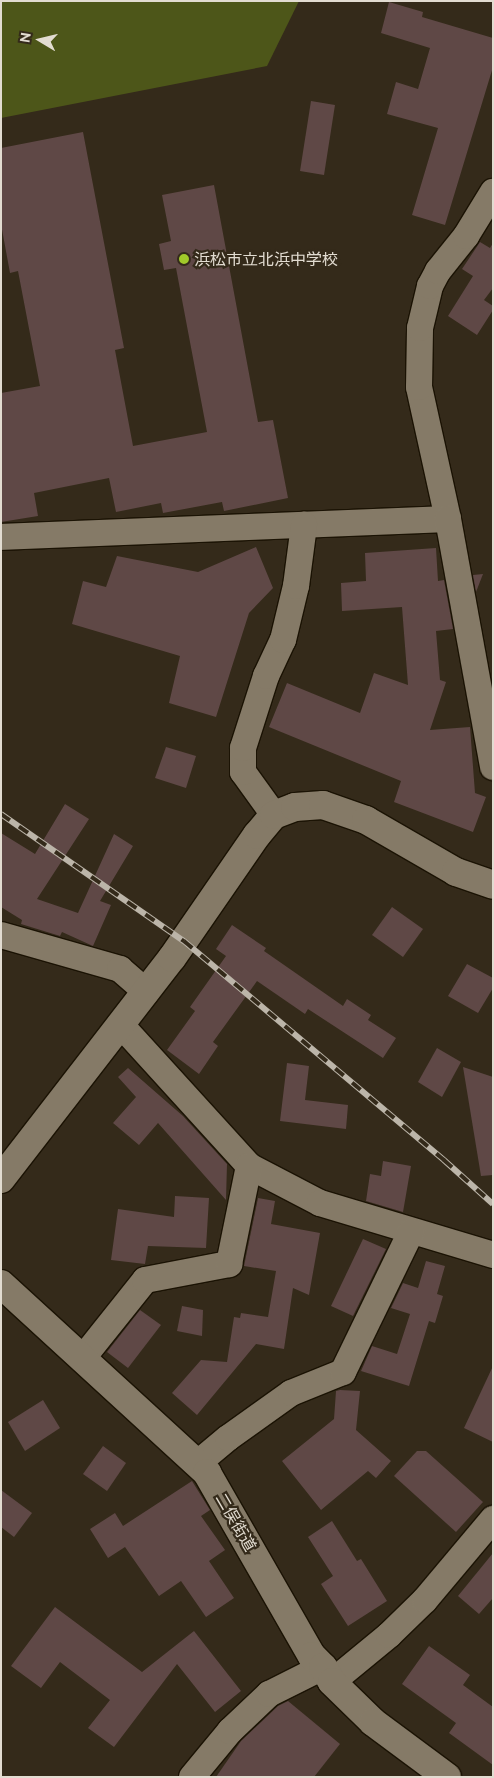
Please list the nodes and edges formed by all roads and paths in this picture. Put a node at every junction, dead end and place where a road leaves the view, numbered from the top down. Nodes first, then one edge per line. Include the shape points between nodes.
1 (488, 209) edge
2 (448, 519) junction
3 (304, 526) junction
4 (1, 537) edge
5 (493, 767) edge
6 (274, 816) junction
7 (493, 885) edge
8 (1, 935) edge
9 (146, 992) junction
10 (120, 1024) junction
11 (249, 1166) junction
12 (1, 1179) edge
13 (411, 1232) junction
14 (493, 1255) edge
15 (1, 1284) edge
16 (82, 1359) junction
17 (198, 1464) junction
18 (493, 1519) edge
19 (328, 1674) junction
20 (192, 1777) edge
21 (447, 1777) edge

1 - 2 street via 430,286 420,328 419,387
2 - 3 street
2 - 5 street
3 - 4 street
3 - 6 street via 296,586 283,640 266,676 243,748 243,772
6 - 7 street via 295,807 323,805 366,820 456,872
6 - 9 street via 257,834
8 - 9 street via 120,969
9 - 10 street
10 - 11 street
10 - 12 street
11 - 13 street via 320,1202
11 - 16 street via 229,1264 145,1280
13 - 14 street
13 - 17 street via 343,1372 291,1393
15 - 16 street, 二俣街道
16 - 17 street, 二俣街道
17 - 19 street, 二俣街道 via 207,1473 312,1656
18 - 19 street via 425,1600 389,1636
19 - 20 street via 270,1694 230,1731
19 - 21 street, 二俣街道 via 373,1722

